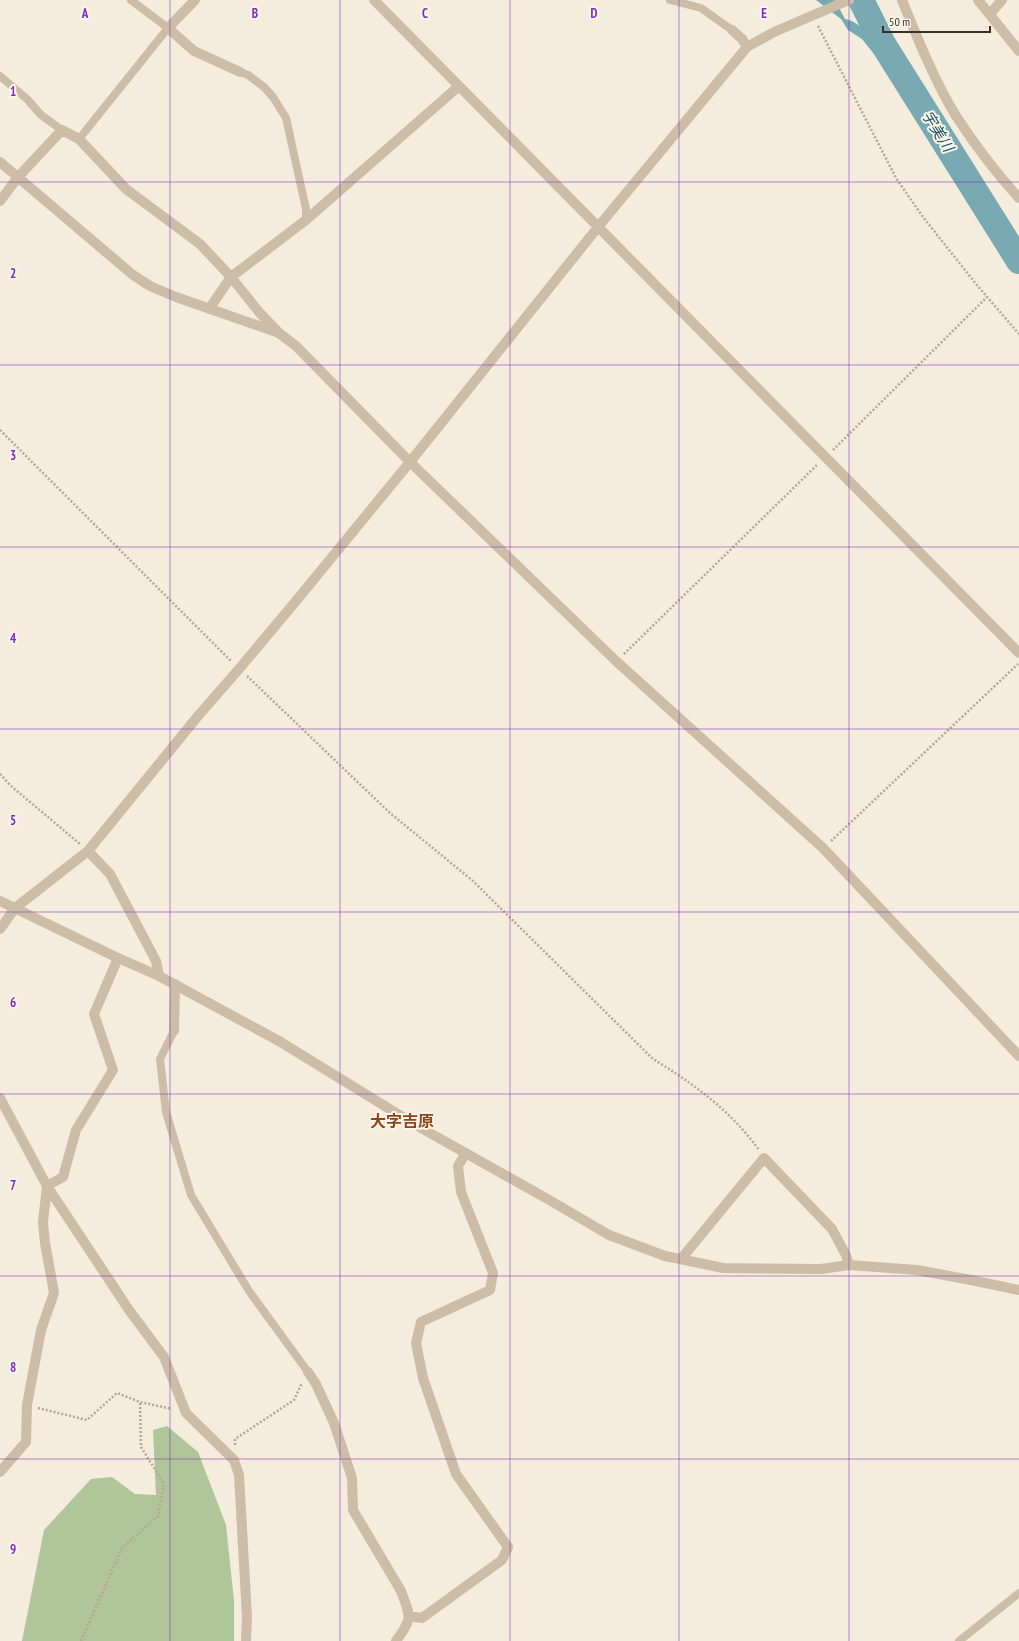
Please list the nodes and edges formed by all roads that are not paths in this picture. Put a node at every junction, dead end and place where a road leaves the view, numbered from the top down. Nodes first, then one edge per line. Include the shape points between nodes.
1 (131, 0) edge
2 (195, 0) edge
3 (374, 0) edge
4 (670, 0) edge
5 (849, 0) edge
6 (902, 0) edge
7 (978, 0) edge
8 (1002, 0) edge
9 (990, 14) junction
10 (168, 28) junction
11 (732, 30) joint
12 (746, 48) junction
13 (1019, 51) edge
14 (240, 72) joint
15 (0, 76) edge
16 (459, 86) junction
17 (62, 130) junction
18 (79, 139) junction
19 (0, 162) edge
20 (18, 177) junction
21 (1019, 198) edge
22 (0, 201) edge
23 (306, 220) junction
24 (598, 227) junction
25 (231, 277) junction
26 (209, 309) junction
27 (279, 333) junction
28 (410, 462) junction
29 (1019, 653) edge
30 (88, 851) junction
31 (0, 901) edge
32 (15, 908) junction
33 (0, 929) edge
34 (118, 958) junction
35 (159, 976) junction
36 (175, 984) junction
37 (174, 1031) joint
38 (1019, 1056) edge
39 (0, 1098) edge
40 (466, 1154) junction
41 (47, 1186) junction
42 (681, 1259) junction
43 (849, 1265) junction
44 (1019, 1290) edge
45 (308, 1372) joint
46 (0, 1472) edge
47 (1019, 1593) edge
48 (409, 1616) junction
49 (246, 1641) edge
50 (396, 1641) edge
51 (959, 1641) edge

1 - 10 lane
2 - 10 street
3 - 16 street
4 - 11 lane via 701,8
5 - 12 street via 774,32
6 - 21 street via 934,73 956,115 998,174
7 - 9 street
8 - 9 street
9 - 13 street
10 - 14 street via 194,51
10 - 18 lane
11 - 12 street via 742,39
12 - 24 street
14 - 23 lane via 264,87 286,118 306,209
15 - 17 lane via 40,115
16 - 23 street
16 - 24 street
17 - 18 street
17 - 20 street
18 - 25 street via 126,189 200,244
19 - 20 street
20 - 22 street
20 - 26 street via 133,275 150,286
23 - 25 street
24 - 28 street
24 - 29 street
25 - 26 street
25 - 27 street
26 - 27 street
27 - 28 street via 296,346
28 - 30 street
28 - 38 street via 616,661 823,848
30 - 32 street
30 - 35 street via 110,874 156,961
31 - 32 street
32 - 33 street
32 - 34 street
34 - 35 street
34 - 41 street via 94,1014 113,1070 76,1130 63,1177
35 - 36 street
36 - 37 street
36 - 40 street via 280,1041
37 - 45 lane via 160,1059 166,1112 191,1195 249,1291
39 - 41 street
40 - 42 street via 609,1235 665,1256
40 - 48 street via 458,1166 461,1192 493,1273 490,1290 421,1322 416,1343 423,1378 456,1474 508,1547 502,1560 422,1618
41 - 46 street via 44,1229 54,1293 41,1330 27,1406 26,1442
41 - 49 street via 129,1310 164,1357 186,1413 234,1460 239,1475 247,1617
42 - 43 street via 723,1268 821,1269
42 - 43 street via 764,1158 832,1229
43 - 44 street via 917,1270
45 - 48 street via 334,1423 352,1478 353,1510 401,1591
47 - 51 lane
48 - 50 street via 409,1622

